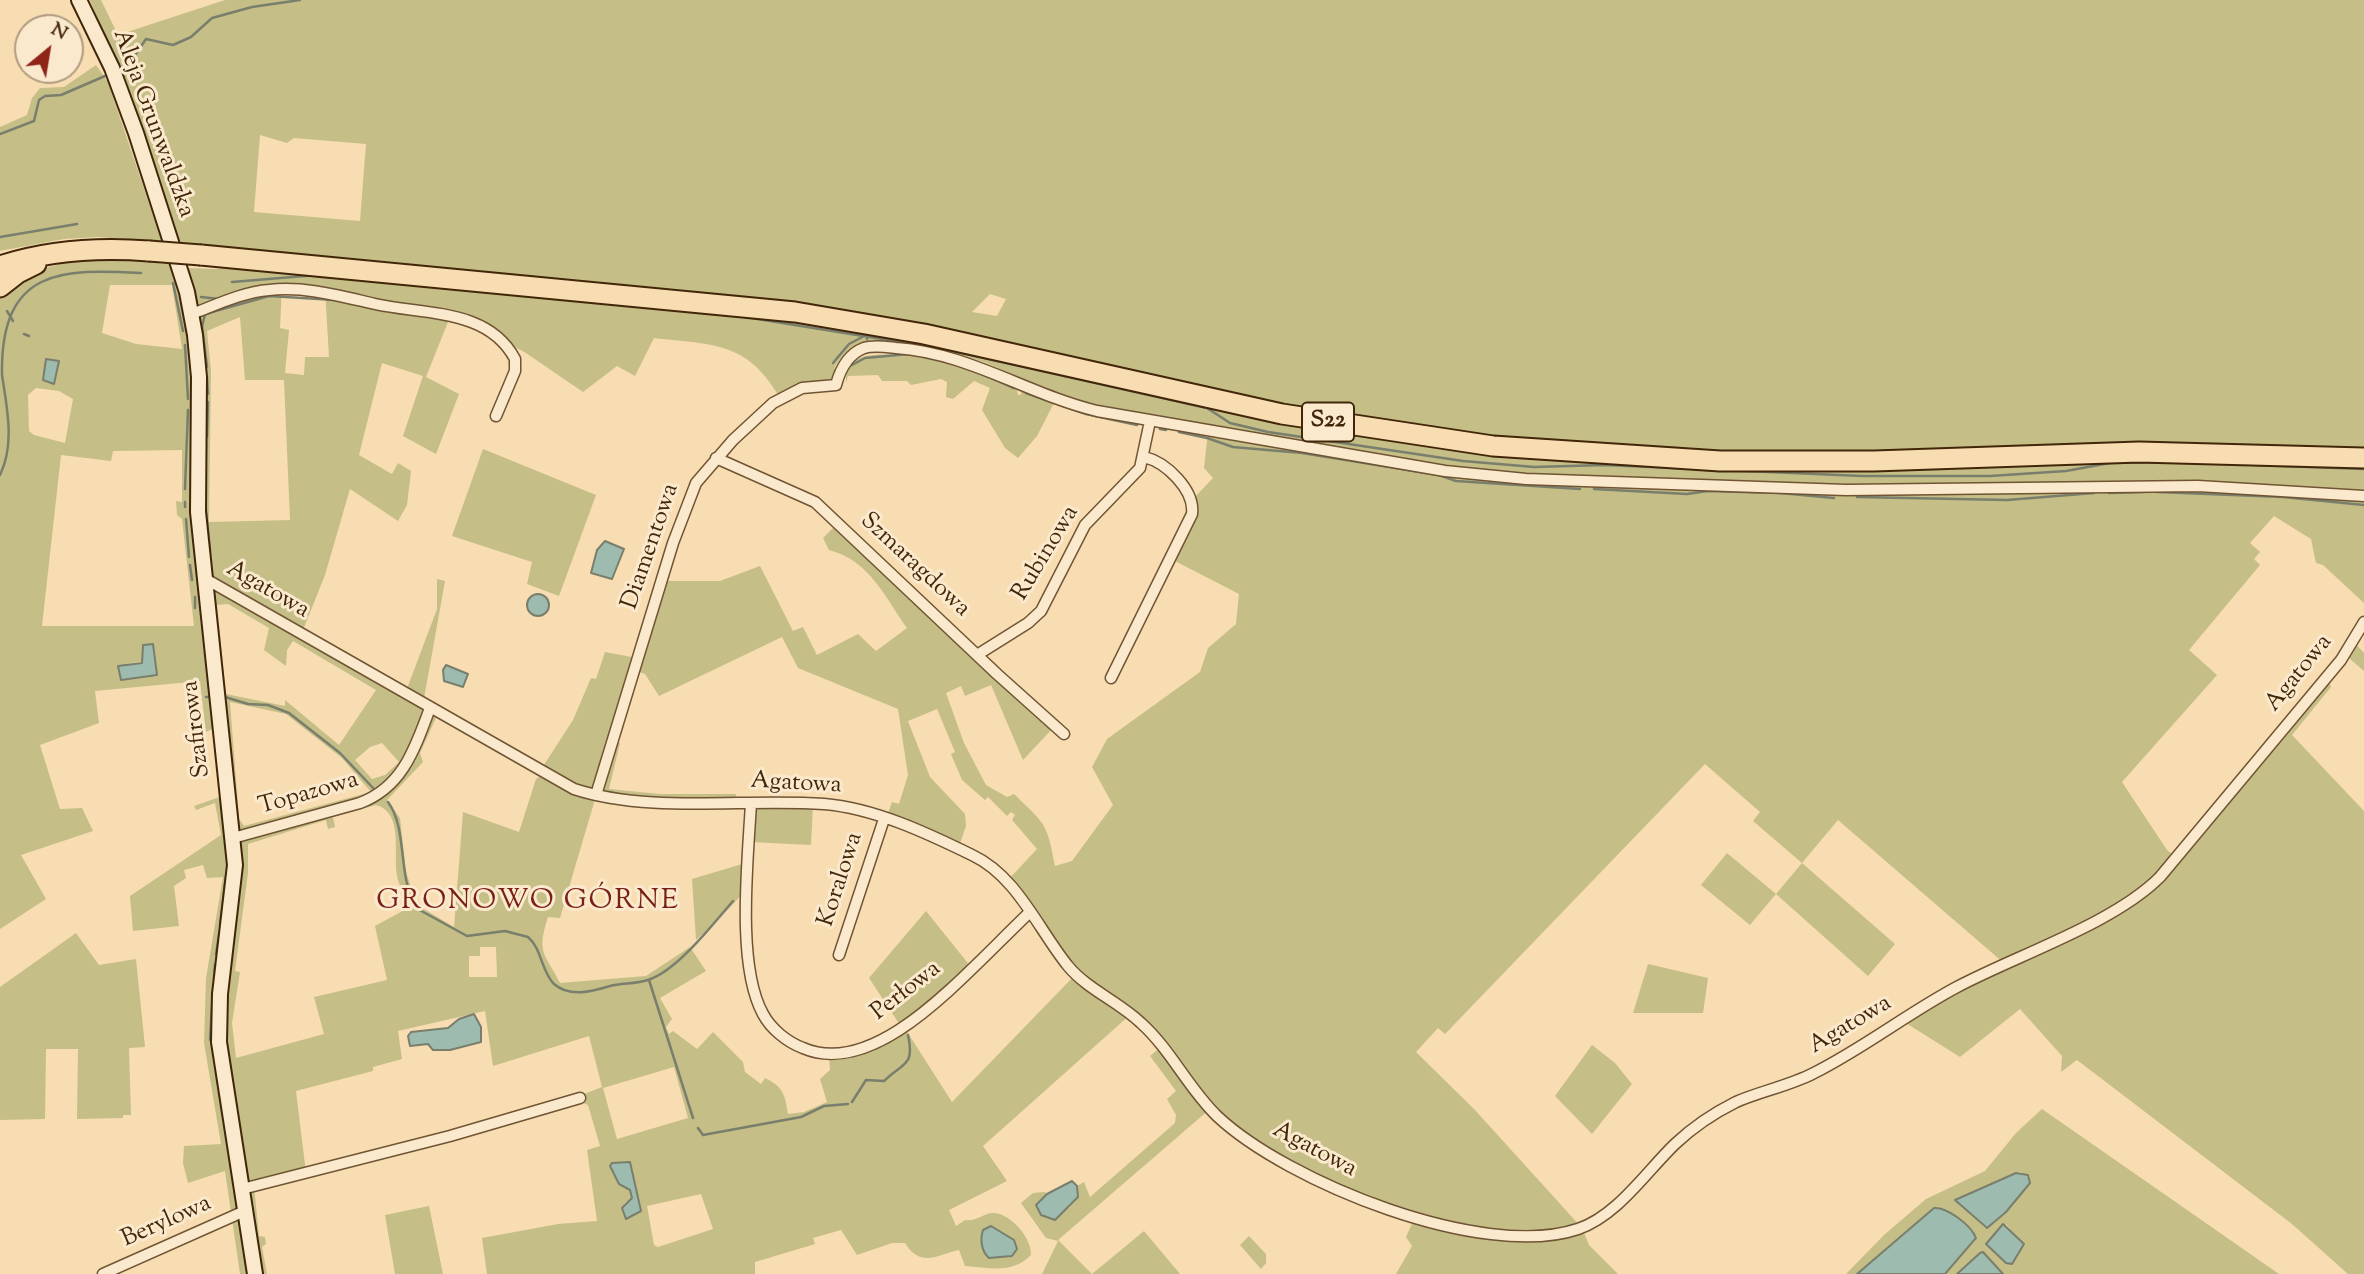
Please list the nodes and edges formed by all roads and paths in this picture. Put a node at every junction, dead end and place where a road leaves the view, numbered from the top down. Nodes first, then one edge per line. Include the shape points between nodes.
1 (79, 0) edge
2 (59, 252) junction
3 (0, 264) edge
4 (179, 265) joint
5 (0, 287) edge
6 (192, 314) junction
7 (496, 416) dead end
8 (1150, 421) junction
9 (1144, 457) junction
10 (716, 458) junction
11 (2364, 458) edge
12 (2364, 496) edge
13 (204, 578) junction
14 (2364, 622) edge
15 (977, 655) junction
16 (1111, 678) dead end
17 (430, 708) junction
18 (1064, 734) dead end
19 (596, 795) junction
20 (751, 803) junction
21 (884, 819) junction
22 (233, 838) junction
23 (1030, 912) junction
24 (839, 955) dead end
25 (580, 1098) dead end
26 (242, 1189) junction
27 (247, 1210) junction
28 (103, 1274) edge
29 (255, 1274) edge

1 - 4 street, Aleja Grunwaldzka via 113,73
2 - 3 highway, S22
2 - 5 highway
2 - 11 highway, S22, bridge via 100,248 201,255 795,313 923,334 1282,414 1547,451 1795,462 2139,452
4 - 6 street, Szafirowa
6 - 7 street via 251,293 284,289 345,295 376,305 467,320 492,334 515,359 515,371
6 - 13 street, Szafirowa via 198,364 197,500
8 - 9 street, Rubinowa
8 - 10 street, Diamentowa via 1081,407 964,360 882,347 861,350 843,366 836,385 802,388 780,398
8 - 12 street via 1445,471 1555,481 1846,490 2198,486
9 - 15 street, Rubinowa via 1140,468 1083,530 1039,614
9 - 16 street via 1162,464 1186,491 1192,514
10 - 15 street, Szmaragdowa via 815,502
10 - 19 street, Diamentowa via 698,480 682,515
13 - 17 street, Agatowa
13 - 22 street, Szafirowa
14 - 23 street, Agatowa via 2341,660 2147,890 1957,987 1811,1075 1739,1101 1710,1117 1675,1144 1607,1212 1571,1231 1506,1235 1420,1220 1358,1198 1256,1145 1210,1109 1140,1021 1074,972
15 - 18 street, Szmaragdowa
17 - 19 street, Agatowa via 561,783
17 - 22 street, Topazowa via 407,765 380,794
19 - 20 street, Agatowa
20 - 21 street, Agatowa via 826,804
20 - 23 street, Perłowa via 749,965 765,1018 804,1049 840,1053 899,1030
21 - 23 street, Agatowa via 982,860 1007,881
21 - 24 street, Koralowa
22 - 26 street, Szafirowa via 234,887 219,1030
25 - 26 street
26 - 27 street, Szafirowa
27 - 28 street, Berylowa
27 - 29 street, Szafirowa

